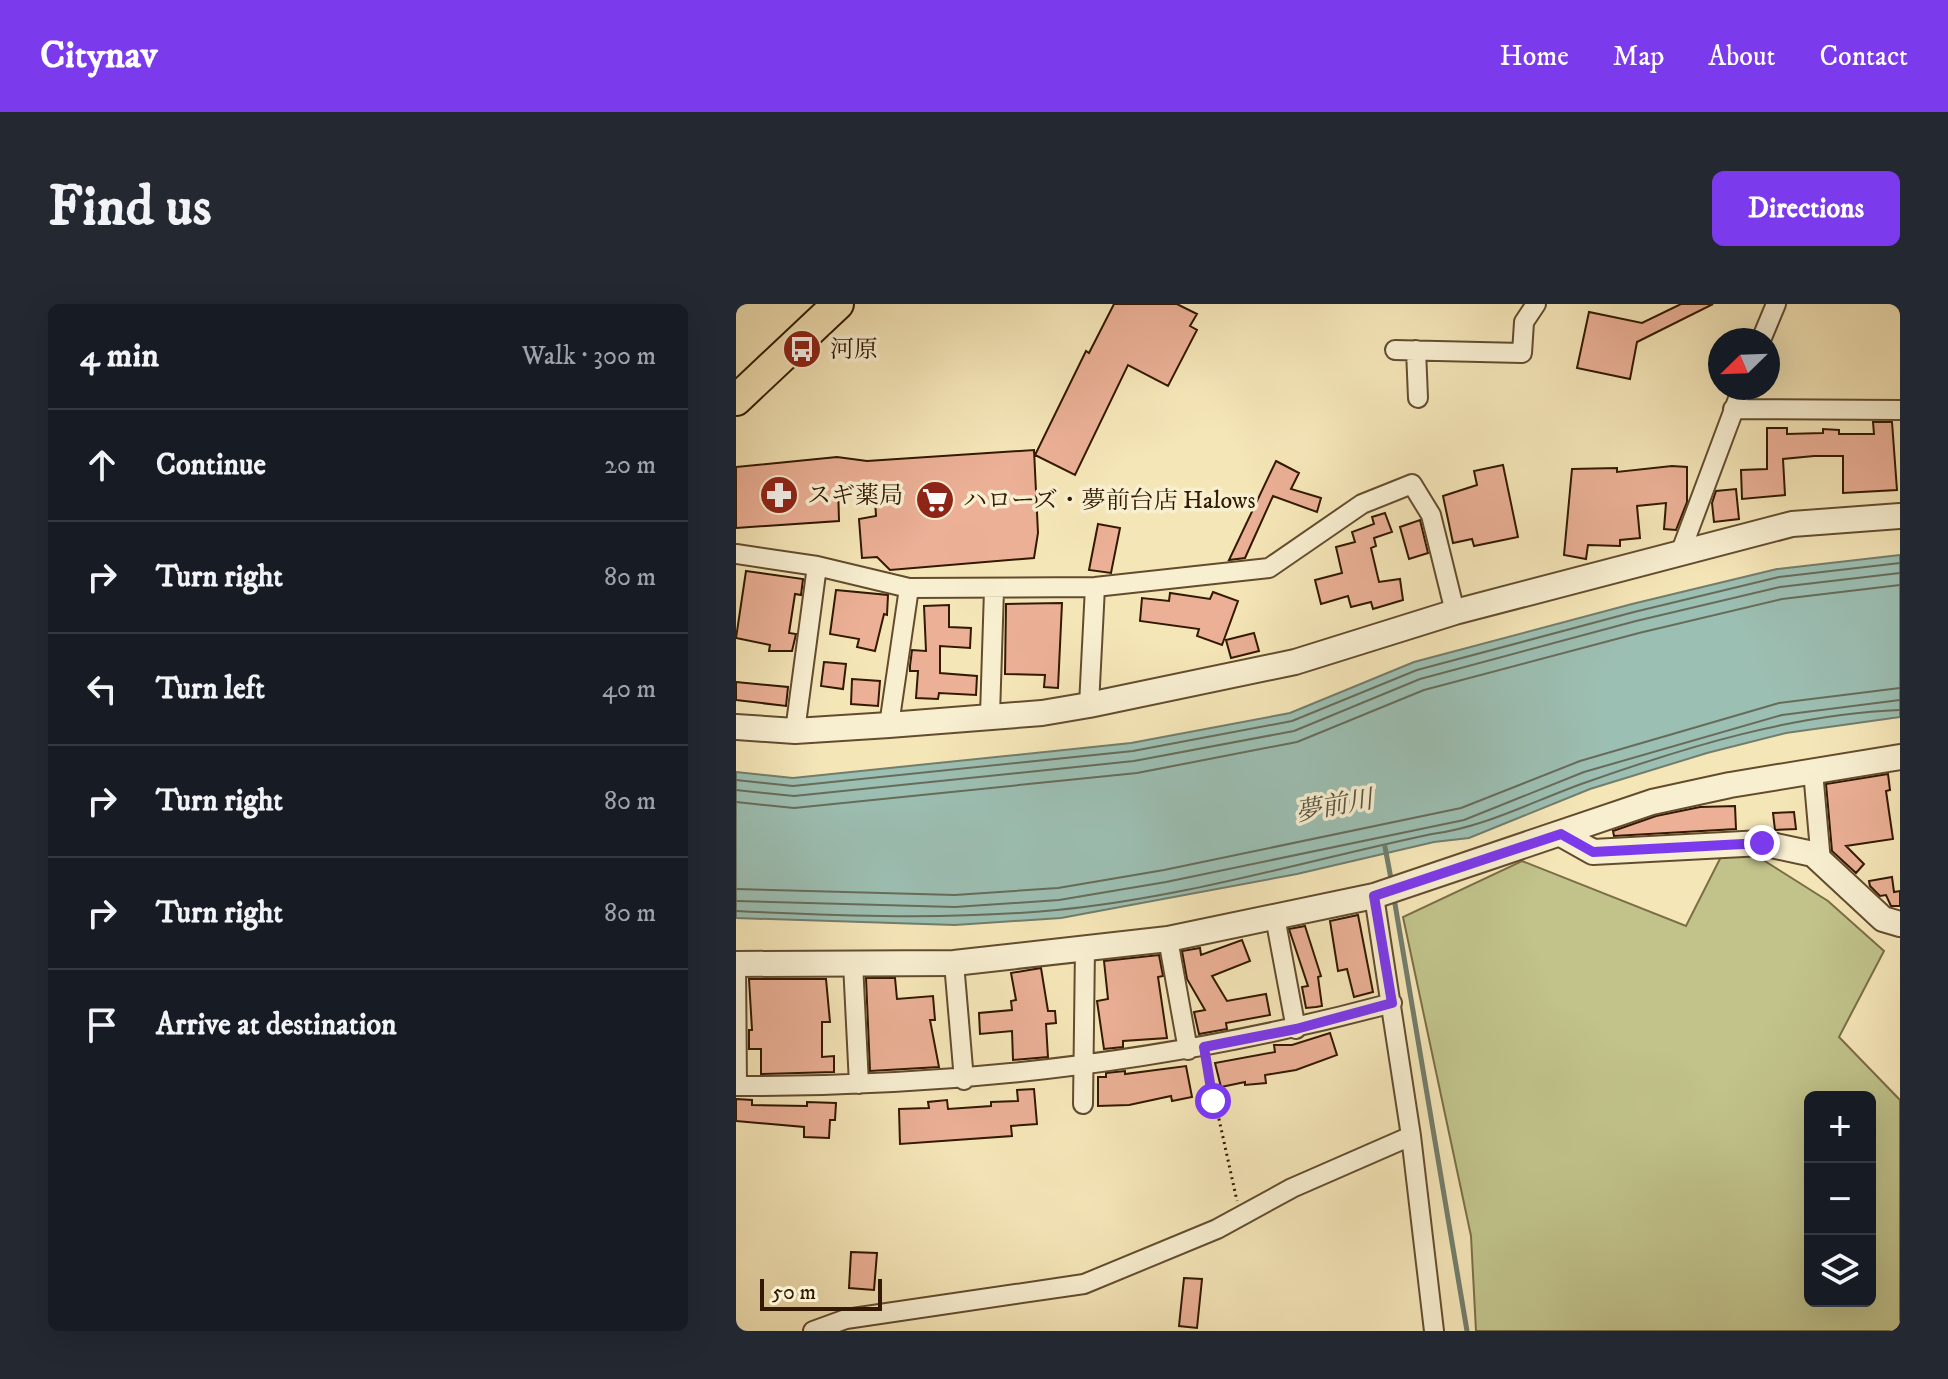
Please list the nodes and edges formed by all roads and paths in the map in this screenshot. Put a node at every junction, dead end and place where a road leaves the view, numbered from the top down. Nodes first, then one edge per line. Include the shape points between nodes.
1 (838, 304) edge
2 (1536, 304) edge
3 (1776, 304) edge
4 (1766, 328) edge
5 (1395, 350) dead end
6 (1416, 350) junction
7 (1418, 398) dead end
8 (736, 400) edge
9 (1737, 400) edge
10 (1733, 409) junction
11 (1900, 410) edge
12 (1900, 516) edge
13 (1681, 551) junction
14 (736, 554) edge
15 (817, 566) junction
16 (1095, 587) junction
17 (909, 588) junction
18 (994, 590) junction
19 (1455, 612) junction
20 (1089, 705) junction
21 (990, 715) junction
22 (889, 725) junction
23 (736, 727) edge
24 (795, 731) junction
25 (1900, 757) edge
26 (1813, 771) junction
27 (1561, 834) junction
28 (1821, 862) junction
29 (1374, 896) junction
30 (1275, 917) junction
31 (1900, 924) edge
32 (1168, 939) junction
33 (1085, 948) junction
34 (853, 963) junction
35 (954, 963) junction
36 (736, 964) edge
37 (1392, 1003) junction
38 (1296, 1029) junction
39 (1196, 1048) junction
40 (1082, 1064) junction
41 (964, 1080) junction
42 (859, 1084) junction
43 (737, 1086) edge
44 (1083, 1104) dead end
45 (1411, 1136) junction
46 (1241, 1216) junction
47 (816, 1330) edge
48 (1434, 1331) edge

1 - 8 main road
2 - 6 street via 1524,322 1522,353
3 - 4 street
5 - 6 street
6 - 7 street
9 - 10 street
10 - 11 street
10 - 13 street
12 - 13 street via 1792,524
13 - 19 street
14 - 15 street
15 - 17 street
15 - 24 street
16 - 18 street
16 - 19 street via 1269,568 1362,504 1412,484 1431,515
16 - 20 street
17 - 18 street
17 - 22 street
18 - 21 street
19 - 20 street via 1295,662
20 - 21 street
21 - 22 street
22 - 24 street
23 - 24 street
25 - 26 street
26 - 27 street via 1652,802
26 - 28 street
27 - 28 street via 1593,852 1762,843 1813,854
27 - 29 street
28 - 31 street via 1883,919
29 - 30 street
29 - 37 street
30 - 32 street
30 - 38 street
32 - 33 street
32 - 39 street
33 - 35 street
33 - 40 street
34 - 35 street
34 - 36 street
34 - 42 street
35 - 41 street
36 - 43 street
37 - 38 street
37 - 45 street
38 - 39 street
39 - 40 street
39 - 46 path
40 - 41 street
40 - 44 street
41 - 42 street
42 - 43 street
45 - 46 street
45 - 48 street
46 - 47 street via 1084,1284 846,1319

